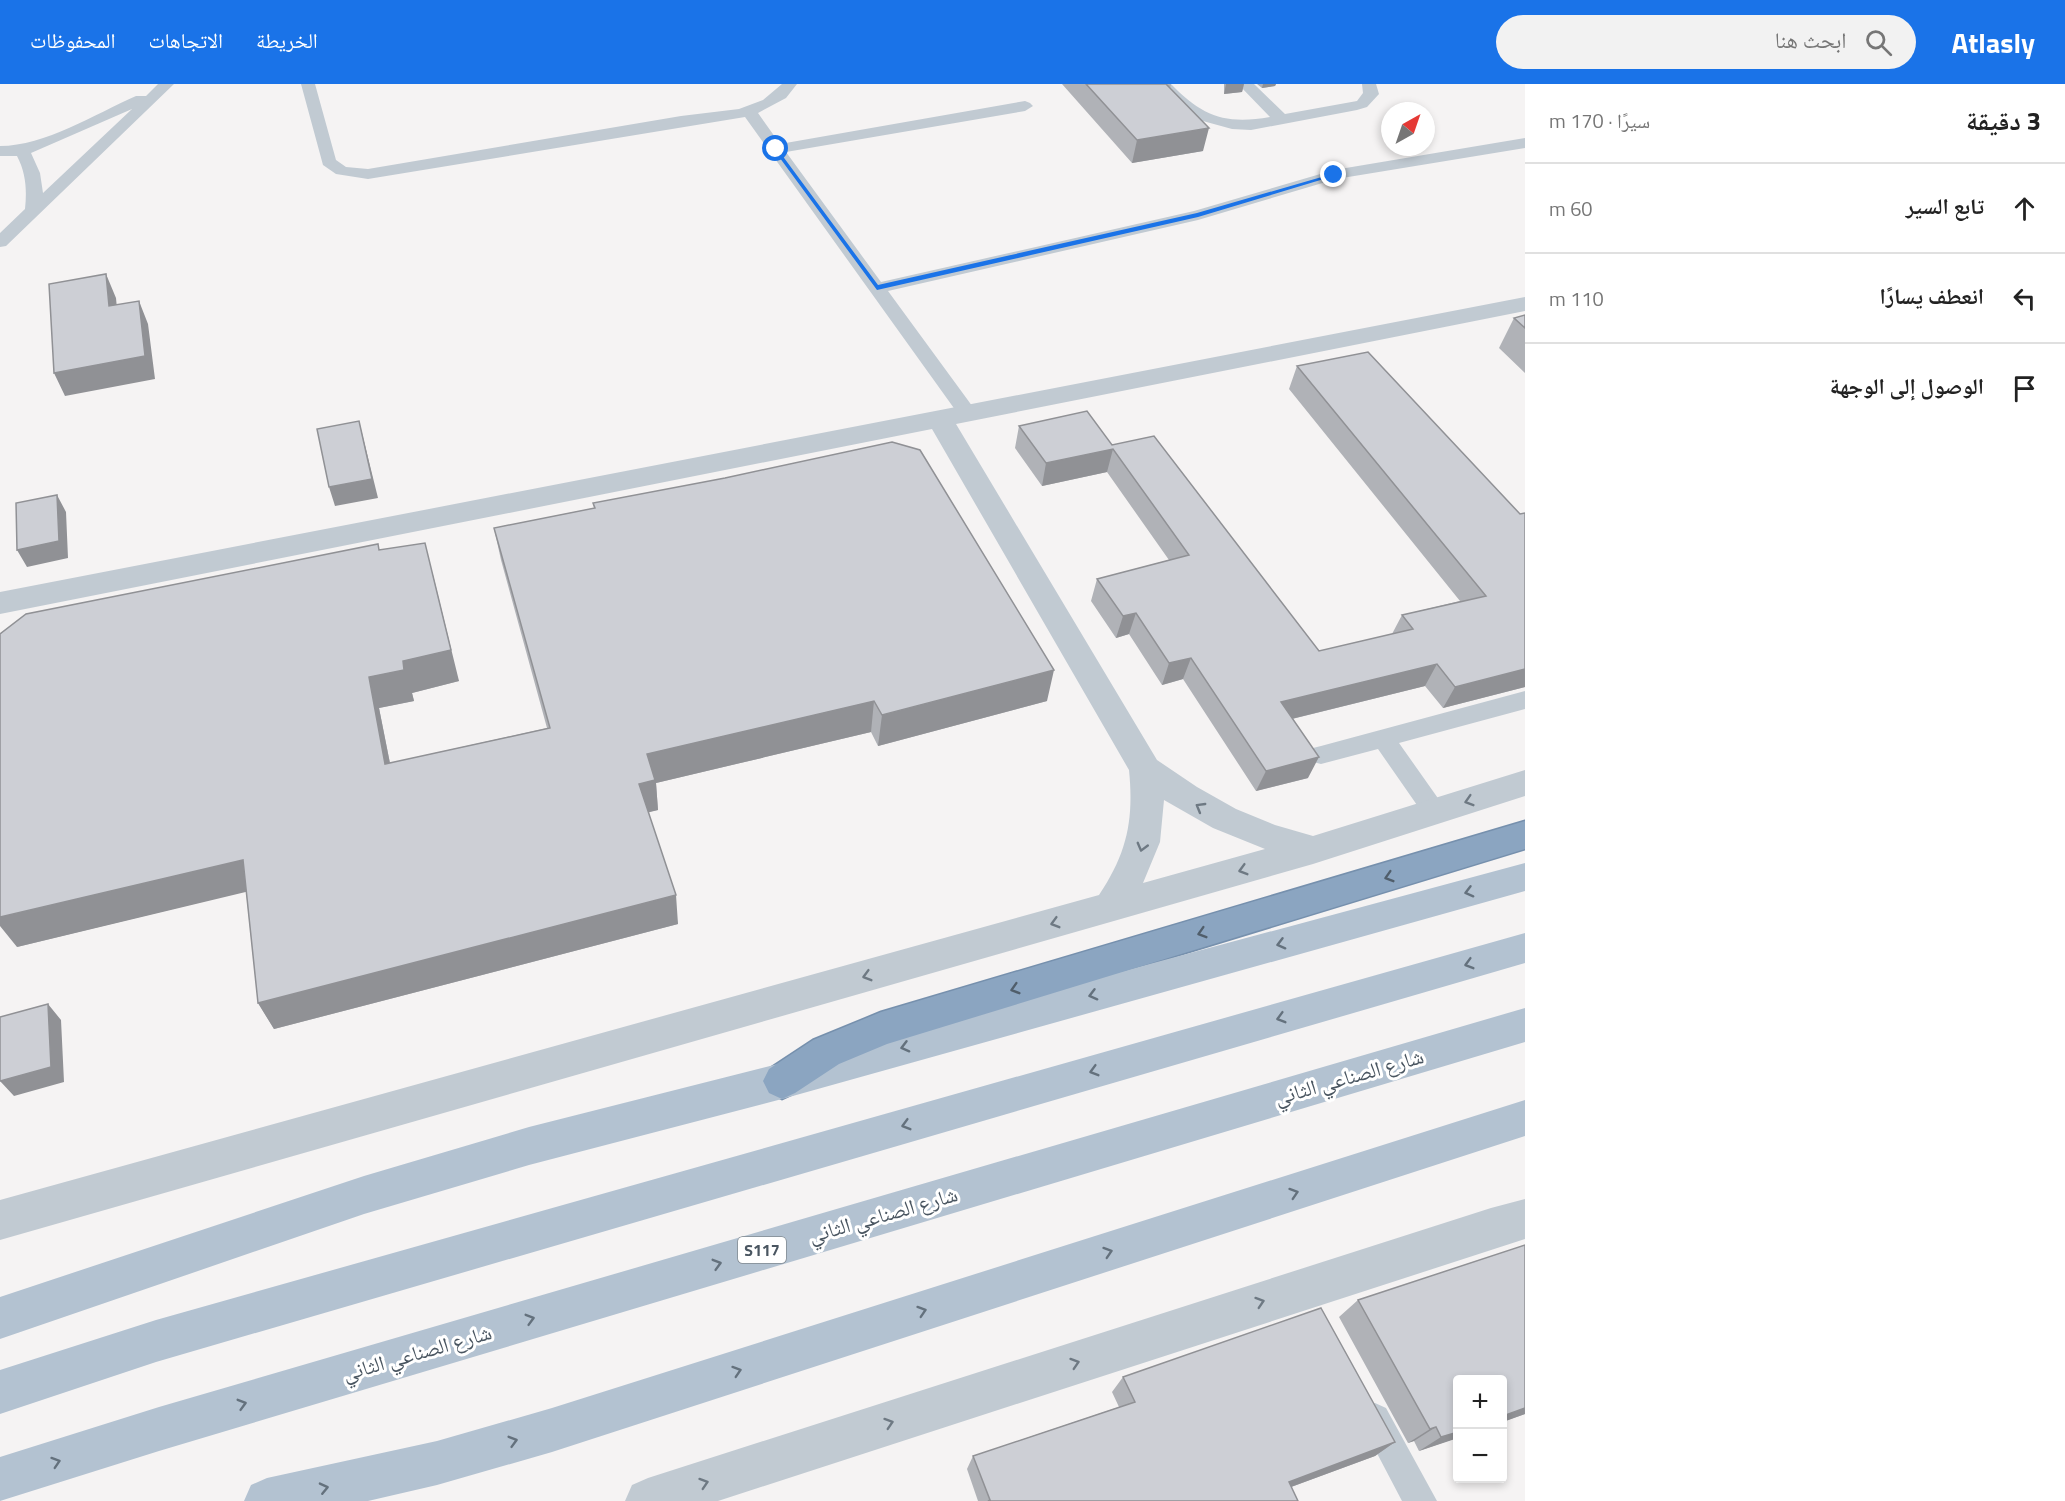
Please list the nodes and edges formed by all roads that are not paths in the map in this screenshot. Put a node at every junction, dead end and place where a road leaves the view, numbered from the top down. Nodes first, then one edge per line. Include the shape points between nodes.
1 (308, 84) edge
2 (790, 84) edge
3 (1163, 84) edge
4 (1245, 84) edge
5 (1369, 84) edge
6 (165, 86) edge
7 (1025, 106) dead end
8 (748, 111) junction
9 (1282, 120) junction
10 (1525, 143) edge
11 (776, 149) junction
12 (0, 151) edge
13 (22, 151) junction
14 (33, 210) junction
15 (0, 242) edge
16 (877, 288) junction
17 (1525, 304) edge
18 (954, 416) junction
19 (0, 603) edge
20 (1525, 700) edge
21 (1383, 738) junction
22 (1322, 755) dead end
23 (1144, 769) junction
24 (1525, 783) edge
25 (1436, 811) junction
26 (1525, 835) edge
27 (1313, 850) junction
28 (1525, 877) edge
29 (1110, 908) junction
30 (1525, 948) edge
31 (1525, 1025) edge
32 (782, 1081) junction
33 (1525, 1118) edge
34 (1525, 1219) edge
35 (0, 1220) edge
36 (0, 1318) edge
37 (1359, 1389) edge
38 (0, 1392) edge
39 (0, 1480) edge
40 (267, 1501) edge
41 (648, 1501) edge
42 (1420, 1501) edge

1 - 8 lane via 326,157 334,167 354,174
2 - 8 lane via 777,97
3 - 9 lane via 1185,107 1213,121 1251,125
4 - 9 lane
5 - 9 lane via 1371,94 1362,104
6 - 13 lane via 83,127
6 - 14 lane
7 - 11 lane
8 - 11 lane
10 - 16 lane via 1334,175 1188,218
11 - 16 lane
12 - 13 lane
13 - 14 lane via 34,176
14 - 15 lane
16 - 18 lane
17 - 18 street
18 - 19 street
18 - 23 street
20 - 21 lane
21 - 22 lane
21 - 25 lane
27 -> 23 street via 1220,819
23 -> 29 street via 1149,807 1141,855
24 -> 25 street
25 - 27 street
26 -> 32 highway via 881,1029 826,1052
27 -> 29 street
28 -> 32 main road
29 -> 35 street
30 -> 38 main road via 156,1341
39 -> 31 main road, شارع الصناعي الثاني / S117 via 159,1429
32 - 36 main road via 530,1146 364,1195
40 -> 33 main road via 437,1463 552,1430
41 -> 34 street via 1312,1303
37 - 42 lane

